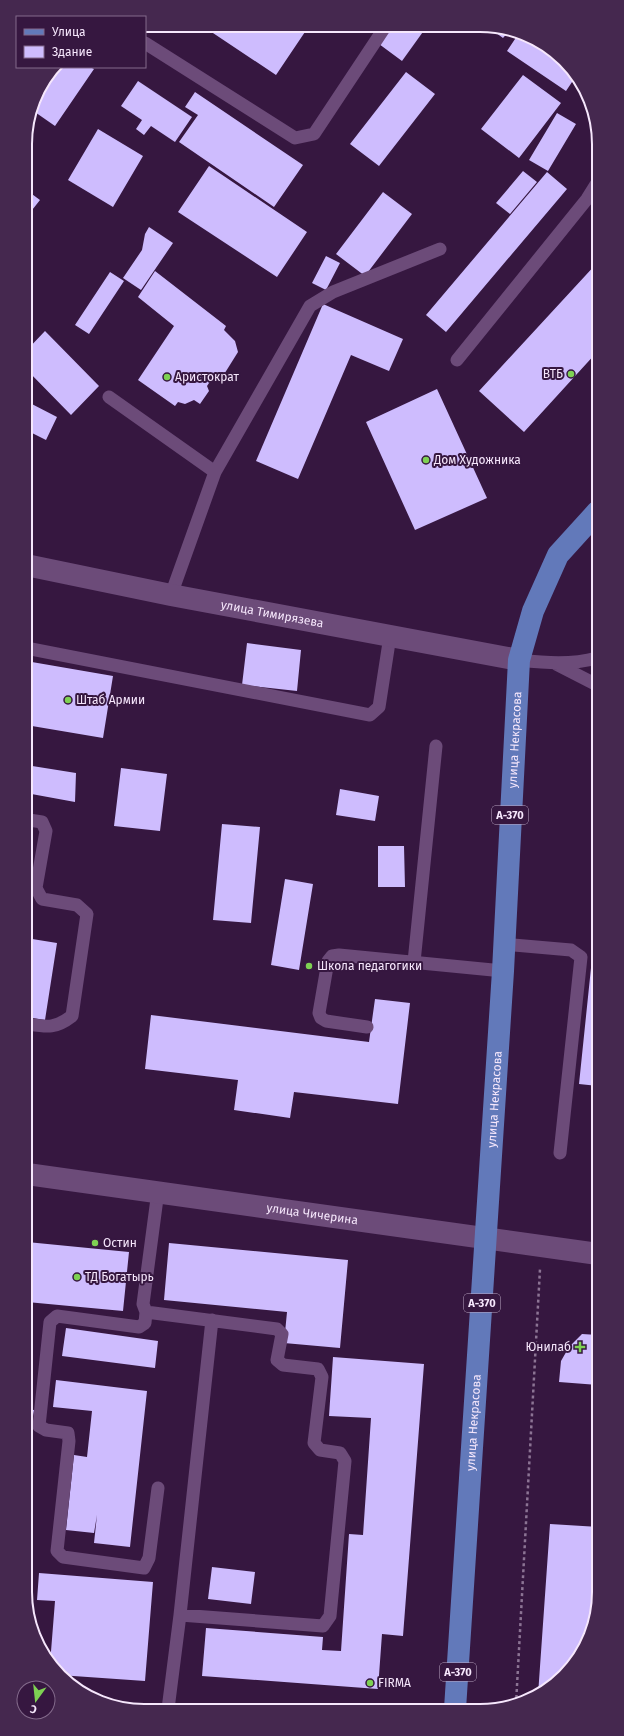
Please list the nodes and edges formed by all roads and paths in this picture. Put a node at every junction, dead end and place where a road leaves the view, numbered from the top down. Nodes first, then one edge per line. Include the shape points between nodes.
1 (382, 32) edge
2 (146, 44) edge
3 (592, 190) edge
4 (440, 249) dead end
5 (457, 360) dead end
6 (109, 397) dead end
7 (215, 472) junction
8 (592, 518) edge
9 (32, 566) edge
10 (171, 595) junction
11 (390, 636) junction
12 (32, 649) edge
13 (519, 660) junction
14 (592, 660) edge
15 (556, 664) junction
16 (592, 682) edge
17 (436, 746) dead end
18 (32, 820) edge
19 (503, 944) junction
20 (414, 962) junction
21 (503, 971) junction
22 (32, 1025) edge
23 (368, 1027) dead end
24 (560, 1153) dead end
25 (32, 1175) edge
26 (158, 1191) junction
27 (486, 1237) junction
28 (592, 1253) edge
29 (540, 1269) dead end
30 (146, 1312) junction
31 (212, 1320) junction
32 (158, 1488) dead end
33 (180, 1615) junction
34 (516, 1697) edge
35 (169, 1704) edge
36 (455, 1704) edge

1 - 2 lane via 314,134 295,138
3 - 5 lane
4 - 7 lane via 333,292 310,306
6 - 7 lane
7 - 10 lane
8 - 13 main road, улица Некрасова / А-370 via 558,555 533,611
9 - 10 main road, улица Тимирязева
10 - 11 main road, улица Тимирязева
11 - 12 lane via 379,708 370,715
11 - 13 main road, улица Тимирязева
13 - 15 lane
13 - 19 main road, улица Некрасова / А-370
14 - 15 lane
15 - 16 lane
17 - 20 lane
18 - 22 lane via 42,822 46,831 36,888 42,899 77,905 87,914 72,1016 62,1024 49,1028
19 - 21 main road, улица Некрасова / А-370
19 - 24 lane via 571,950 580,956
20 - 21 lane
20 - 23 lane via 339,955 332,956 328,961 319,1013 321,1018 326,1021
21 - 27 main road, улица Некрасова / А-370
25 - 26 main road, улица Чичерина
26 - 27 main road, улица Чичерина
26 - 30 lane via 143,1304
27 - 28 main road, улица Чичерина
27 - 36 main road, улица Некрасова / А-370
29 - 34 path
30 - 31 lane
30 - 32 lane via 145,1323 139,1327 57,1316 50,1322 39,1426 46,1430 68,1433 69,1441 57,1551 64,1557 144,1568 149,1558
31 - 33 lane
31 - 33 lane via 278,1329 282,1334 277,1360 283,1365 318,1369 322,1377 314,1443 320,1450 340,1453 345,1461 330,1616 323,1626
33 - 35 lane

